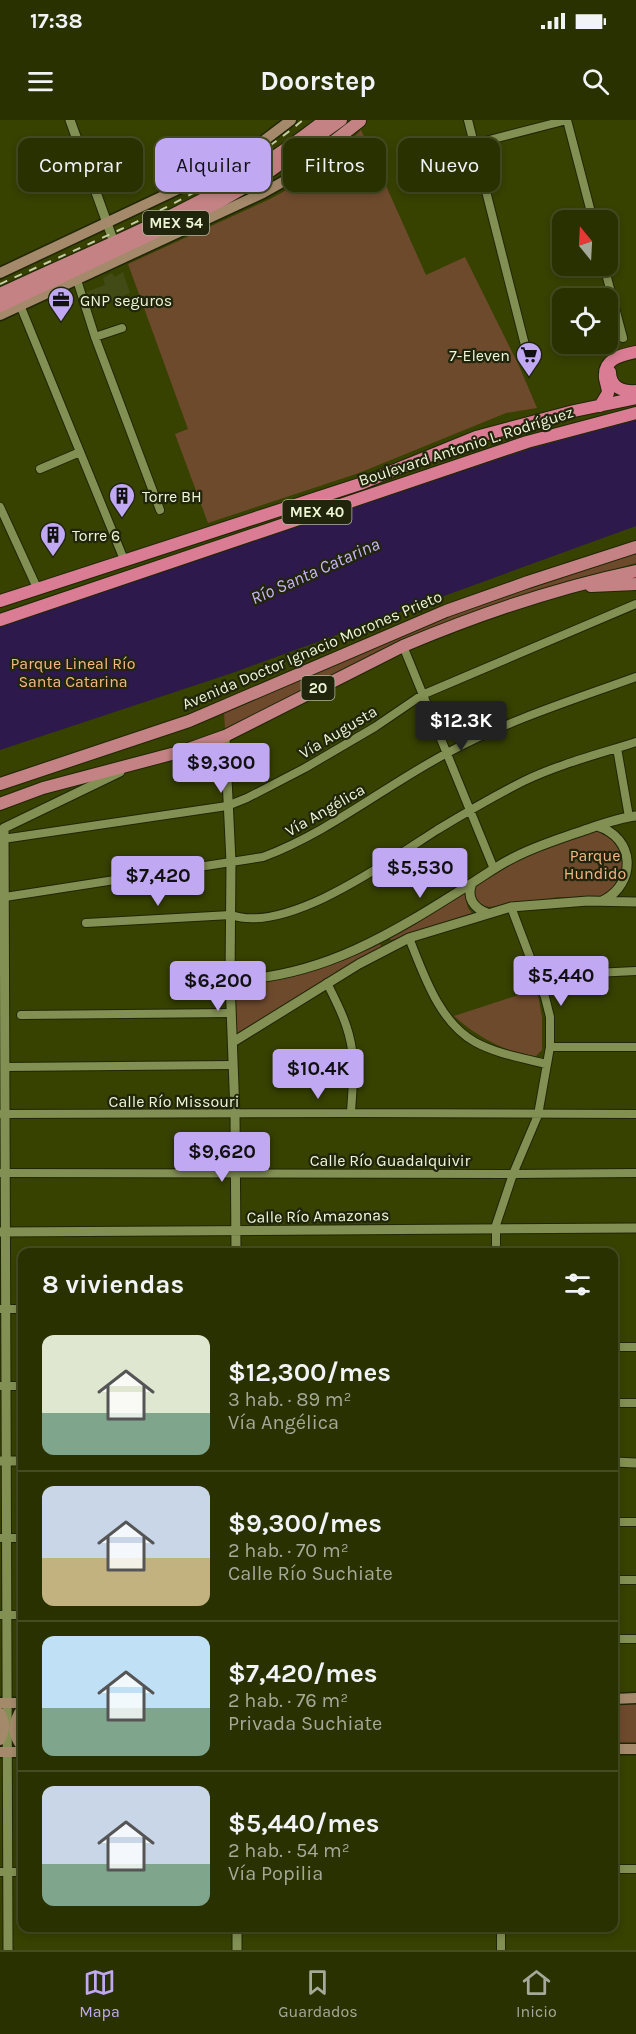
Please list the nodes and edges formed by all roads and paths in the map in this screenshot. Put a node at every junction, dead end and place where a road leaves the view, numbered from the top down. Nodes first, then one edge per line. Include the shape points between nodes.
1 (70, 120) edge
2 (291, 120) edge
3 (325, 120) edge
4 (341, 120) edge
5 (360, 120) edge
6 (468, 120) edge
7 (567, 120) edge
8 (472, 138) edge
9 (497, 138) edge
10 (279, 166) junction
11 (486, 192) edge
12 (590, 210) edge
13 (106, 223) junction
14 (115, 246) junction
15 (0, 273) edge
16 (607, 276) edge
17 (77, 280) junction
18 (0, 294) edge
19 (20, 305) junction
20 (0, 306) edge
21 (0, 315) edge
22 (122, 328) dead end
23 (96, 337) junction
24 (623, 338) dead end
25 (636, 352) edge
26 (528, 357) dead end
27 (636, 357) edge
28 (636, 391) edge
29 (636, 398) edge
30 (600, 406) junction
31 (636, 413) edge
32 (80, 452) junction
33 (40, 469) dead end
34 (0, 507) edge
35 (160, 510) dead end
36 (636, 547) edge
37 (125, 562) junction
38 (636, 571) edge
39 (636, 584) edge
40 (572, 586) junction
41 (38, 590) junction
42 (0, 601) edge
43 (636, 604) edge
44 (0, 620) edge
45 (403, 646) junction
46 (636, 677) edge
47 (422, 695) junction
48 (225, 736) junction
49 (636, 742) edge
50 (616, 748) junction
51 (447, 753) junction
52 (134, 765) junction
53 (0, 784) edge
54 (0, 804) edge
55 (227, 806) junction
56 (470, 810) junction
57 (632, 816) edge
58 (596, 826) junction
59 (2, 828) edge
60 (3, 839) junction
61 (231, 862) junction
62 (494, 869) junction
63 (2, 875) edge
64 (472, 883) junction
65 (5, 897) junction
66 (602, 901) junction
67 (636, 902) edge
68 (511, 907) junction
69 (487, 913) junction
70 (231, 915) junction
71 (86, 923) dead end
72 (386, 935) junction
73 (409, 938) junction
74 (393, 946) junction
75 (3, 963) edge
76 (636, 971) edge
77 (230, 980) junction
78 (327, 983) junction
79 (541, 984) junction
80 (231, 1013) junction
81 (21, 1015) dead end
82 (2, 1038) edge
83 (233, 1042) junction
84 (550, 1047) junction
85 (636, 1047) edge
86 (546, 1064) junction
87 (233, 1065) junction
88 (5, 1067) junction
89 (351, 1113) junction
90 (2, 1114) edge
91 (235, 1114) junction
92 (636, 1114) edge
93 (538, 1115) junction
94 (236, 1172) junction
95 (2, 1173) edge
96 (636, 1173) edge
97 (513, 1174) junction
98 (636, 1228) edge
99 (496, 1229) junction
100 (236, 1231) junction
101 (2, 1232) edge
102 (236, 1248) edge
103 (496, 1248) edge
104 (3, 1310) edge
105 (618, 1347) edge
106 (636, 1347) edge
107 (3, 1386) edge
108 (636, 1403) edge
109 (618, 1404) edge
110 (3, 1461) edge
111 (618, 1462) edge
112 (636, 1462) edge
113 (618, 1522) edge
114 (636, 1522) edge
115 (3, 1538) edge
116 (618, 1580) edge
117 (636, 1580) edge
118 (4, 1615) edge
119 (618, 1639) edge
120 (636, 1639) edge
121 (636, 1698) edge
122 (618, 1699) edge
123 (4, 1703) edge
124 (0, 1713) edge
125 (18, 1715) edge
126 (0, 1740) edge
127 (18, 1741) edge
128 (618, 1749) edge
129 (636, 1749) edge
130 (4, 1752) edge
131 (618, 1869) edge
132 (636, 1869) edge
133 (4, 1872) edge
134 (237, 1932) edge
135 (501, 1932) edge
136 (8, 1950) edge
137 (237, 1950) edge
138 (501, 1950) edge

1 - 13 street
2 - 13 main road via 226,166
3 - 14 main road, MEX 54 via 225,187
4 - 10 main road, MEX 54
5 - 10 main road via 324,149
5 - 17 main road via 313,165 263,193
6 - 8 street
7 - 9 street
7 - 12 street
10 - 14 main road, MEX 54 via 219,202
11 - 26 street
13 - 14 street
13 - 15 main road
14 - 18 main road, MEX 54
14 - 20 main road, MEX 54
16 - 24 street
17 - 19 main road
17 - 23 street
19 - 21 main road
19 - 32 street
22 - 23 street
23 - 35 street
25 - 30 highway via 617,357 608,365 608,393
27 - 28 highway via 617,363 610,376 618,388
29 - 30 highway, Boulevard Antonio L. Rodríguez / MEX 40
30 - 37 highway, Boulevard Antonio L. Rodríguez / MEX 40 via 476,437 363,483
31 - 44 highway, Boulevard Antonio L. Rodríguez / MEX 40 via 506,449
32 - 33 street
32 - 37 street
34 - 41 street
36 - 53 main road, Avenida Doctor Ignacio Morones Prieto / 20 via 446,611 189,721
37 - 41 highway, Boulevard Antonio L. Rodríguez / MEX 40
38 - 40 main road, Avenida Doctor Ignacio Morones Prieto / 20
39 - 40 main road
40 - 45 main road, Avenida Doctor Ignacio Morones Prieto / 20 via 489,612
41 - 42 highway, Boulevard Antonio L. Rodríguez / MEX 40
43 - 47 street, Vía Augusta
45 - 47 street
45 - 48 main road, Avenida Doctor Ignacio Morones Prieto / 20
46 - 51 street, Vía Angélica via 519,720
47 - 51 street
47 - 55 street, Vía Augusta via 305,768
48 - 52 main road, Avenida Doctor Ignacio Morones Prieto / 20
48 - 55 street
49 - 50 street
50 - 56 street via 536,776
50 - 57 street
51 - 56 street
51 - 61 street, Vía Angélica via 302,840 263,857
52 - 54 main road, Avenida Doctor Ignacio Morones Prieto / 20 via 43,788
52 - 59 street
55 - 60 street, Vía Augusta
55 - 61 street
56 - 62 street
56 - 70 street via 321,900 269,916
57 - 58 street
58 - 62 street via 539,846
58 - 66 street via 622,839 632,863 629,881 614,896
59 - 60 street
60 - 63 street
61 - 65 street, Vía Angélica
61 - 70 street
62 - 64 street
63 - 65 street
64 - 69 street via 469,893 473,904
64 - 72 street
65 - 75 street
66 - 67 street
66 - 68 street
68 - 69 street
68 - 79 street
69 - 73 street
70 - 71 street
70 - 77 street
72 - 74 street via 387,943
72 - 77 street via 312,968 273,977
73 - 74 street
73 - 86 street via 435,997 464,1035 487,1047
74 - 78 street
75 - 82 street
76 - 79 street via 573,974
77 - 80 street
78 - 83 street
78 - 89 street via 352,1046
79 - 84 street via 550,1017
80 - 81 street
80 - 83 street
82 - 88 street
83 - 87 street
84 - 85 street
84 - 86 street
86 - 93 street
87 - 88 street
87 - 91 street
88 - 90 street
89 - 91 street, Calle Río Missouri
89 - 93 street, Calle Río Missouri
90 - 91 street, Calle Río Missouri
90 - 95 street
91 - 94 street
92 - 93 street, Calle Río Missouri
93 - 97 street
94 - 95 street, Calle Río Guadalquivir
94 - 97 street, Calle Río Guadalquivir
94 - 100 street
95 - 101 street
96 - 97 street, Calle Río Guadalquivir
97 - 99 street
98 - 99 street, Calle Río Amazonas
99 - 100 street, Calle Río Amazonas
99 - 103 street
100 - 101 street, Calle Río Amazonas
100 - 102 street
101 - 104 street
104 - 107 street
105 - 106 street
107 - 110 street
108 - 109 street
110 - 115 street
111 - 112 street
113 - 114 street
115 - 118 street
116 - 117 street
118 - 123 street
119 - 120 street
121 - 122 main road
123 - 130 street
124 - 126 main road via 5,1723
125 - 127 main road via 14,1727
128 - 129 main road
130 - 133 street
131 - 132 street
133 - 136 street
134 - 137 street
135 - 138 street

